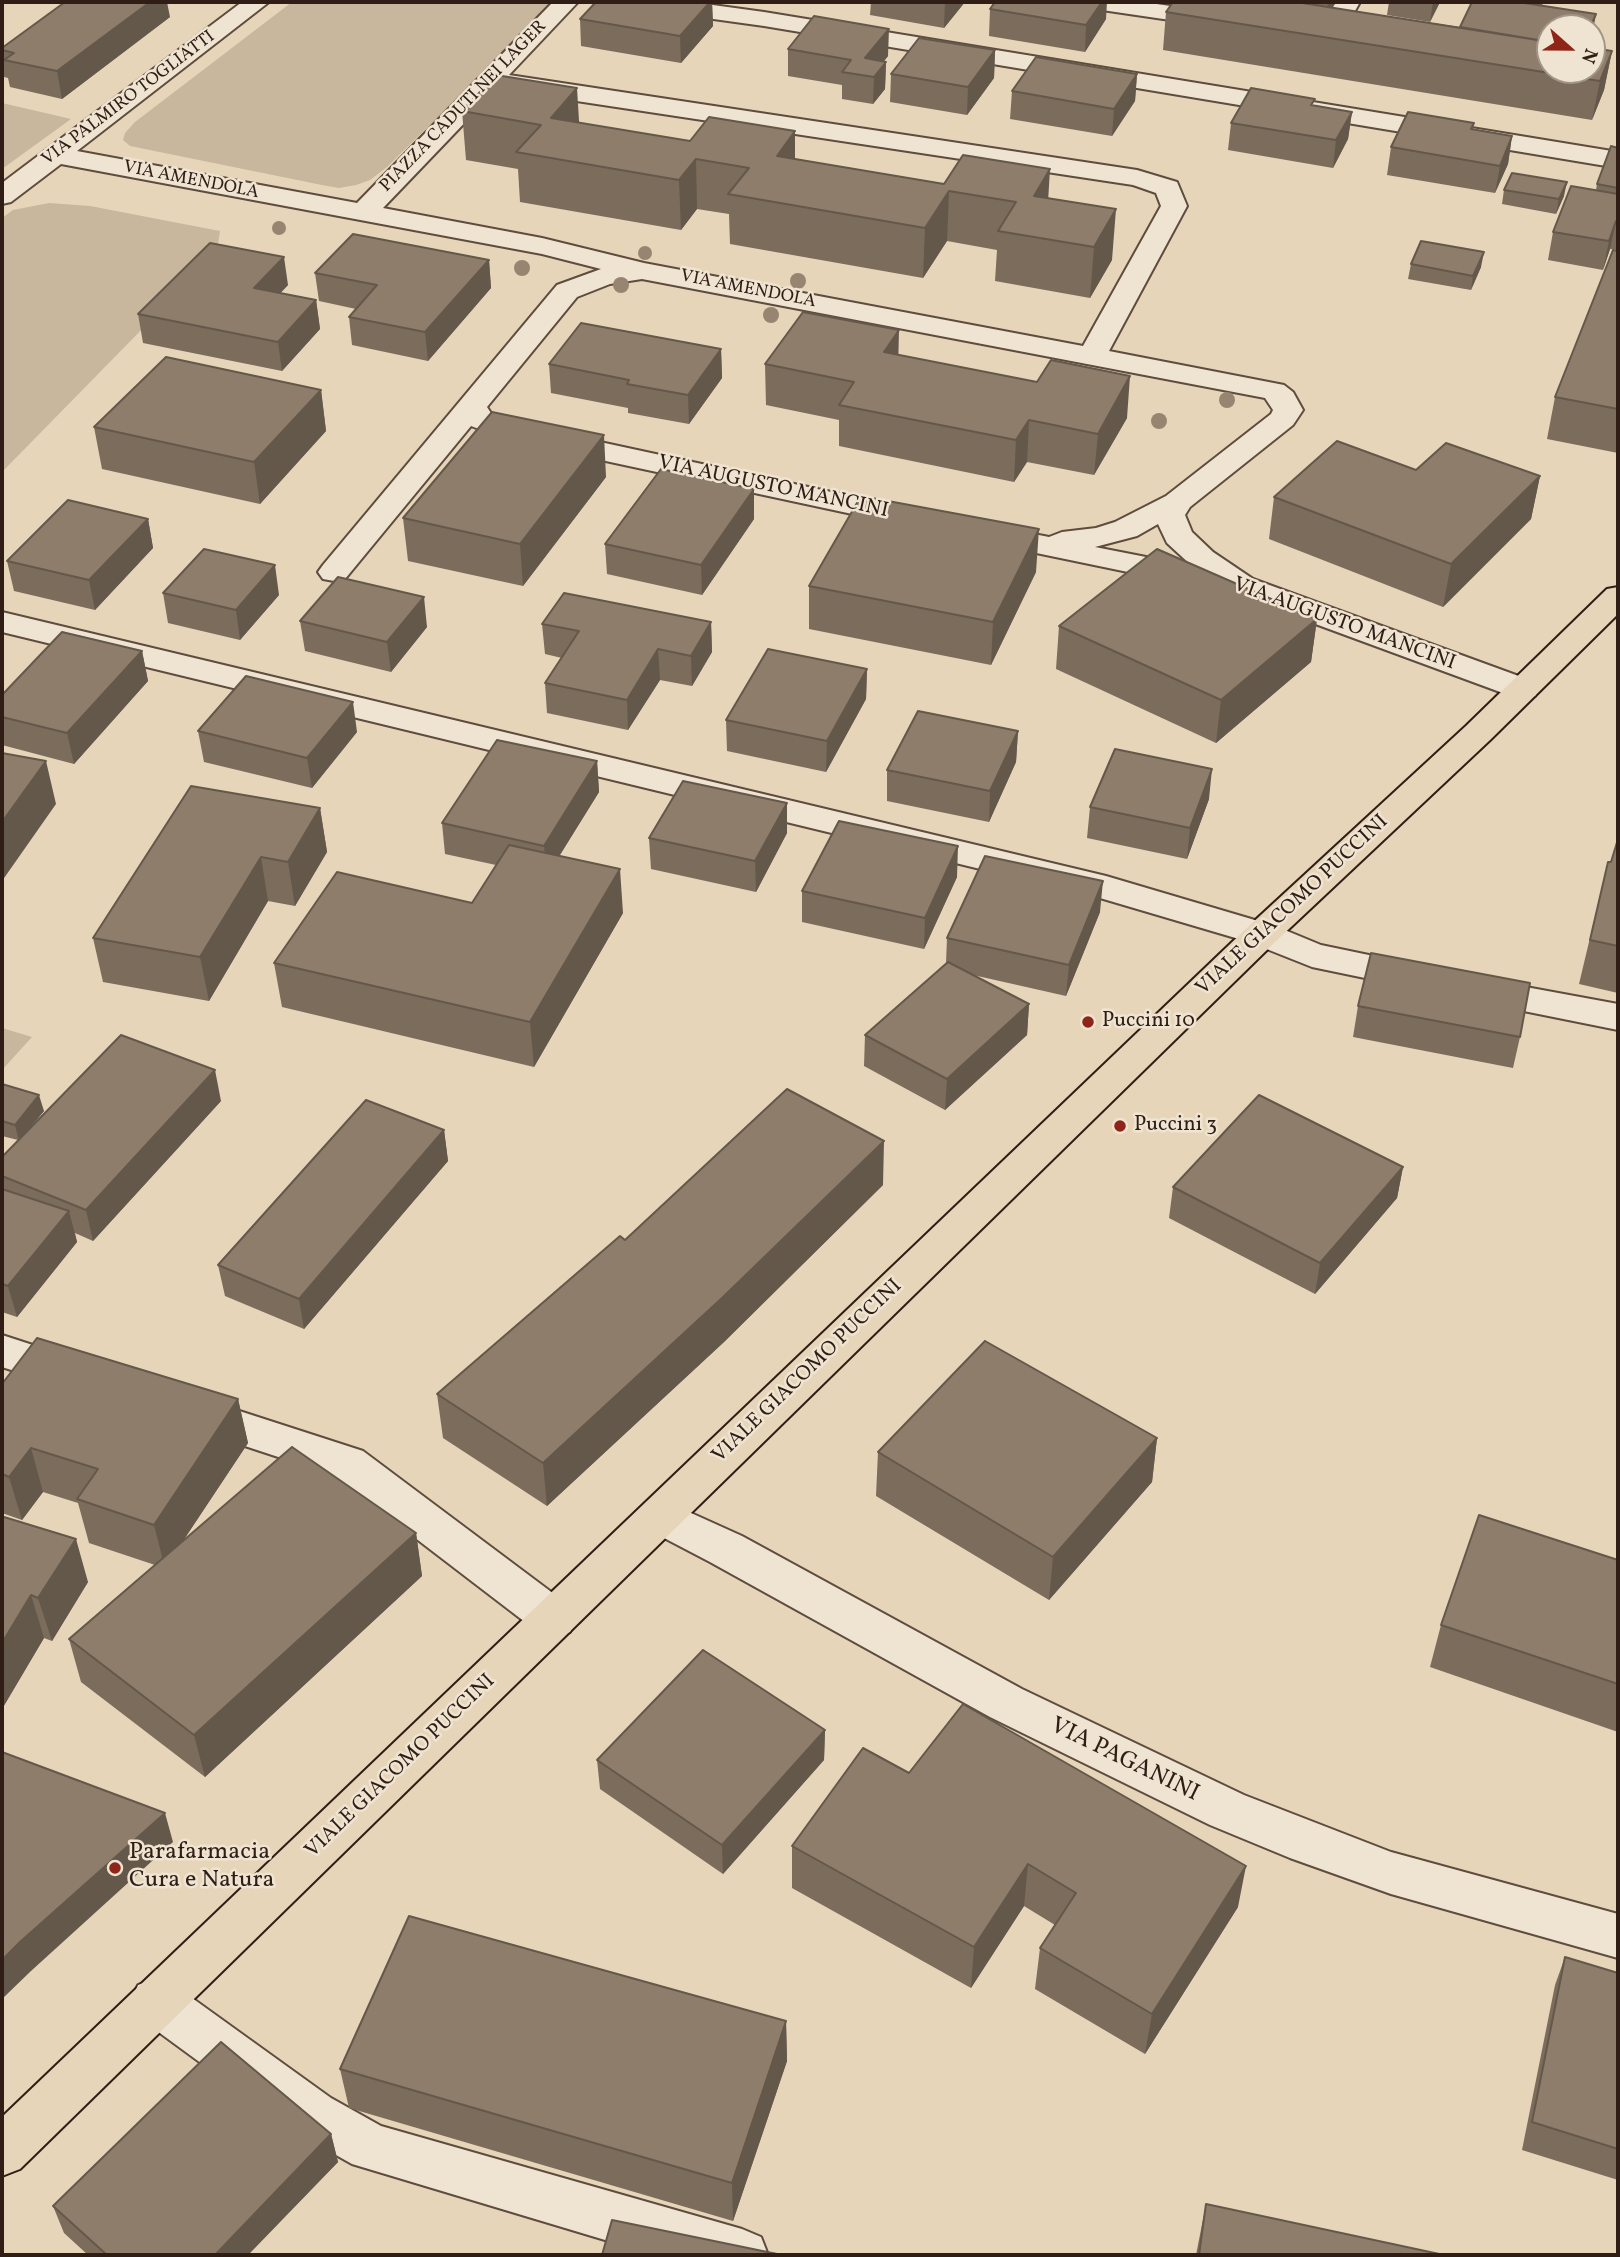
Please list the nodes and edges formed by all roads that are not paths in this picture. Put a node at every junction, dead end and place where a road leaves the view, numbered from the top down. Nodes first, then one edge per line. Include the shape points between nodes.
1 (257, 2) edge
2 (566, 2) edge
3 (641, 2) edge
4 (1095, 2) edge
5 (1348, 2) edge
6 (1236, 23) edge
7 (1274, 29) edge
8 (490, 80) junction
9 (56, 155) junction
10 (1618, 160) edge
11 (2, 196) edge
12 (363, 213) junction
13 (525, 243) junction
14 (643, 271) junction
15 (567, 291) junction
16 (1092, 355) junction
17 (471, 406) junction
18 (1177, 502) junction
19 (1007, 538) junction
20 (334, 572) dead end
21 (1242, 586) junction
22 (1618, 596) edge
23 (2, 622) edge
24 (1523, 689) junction
25 (1262, 934) junction
26 (1618, 1017) edge
27 (2, 1350) edge
28 (104, 1384) edge
29 (156, 1400) edge
30 (660, 1516) junction
31 (554, 1619) junction
32 (1618, 1936) edge
33 (156, 2001) junction
34 (2, 2152) edge
35 (742, 2255) edge

1 - 9 street, VIA PALMIRO TOGLIATTI
2 - 8 street, PIAZZA CADUTI NEI LAGER
3 - 10 street
4 - 6 street
5 - 7 street via 1326,32
8 - 12 street, PIAZZA CADUTI NEI LAGER
8 - 16 street via 1137,178 1168,188 1174,206
9 - 11 street, VIA PALMIRO TOGLIATTI
9 - 12 street, VIA AMENDOLA
12 - 13 street, VIA AMENDOLA
13 - 14 street, VIA AMENDOLA
13 - 15 street via 554,258 566,274
14 - 15 street via 606,276
14 - 16 street, VIA AMENDOLA
15 - 17 street
16 - 18 street, VIA AMENDOLA via 1261,387 1283,398 1288,410 1283,419
17 - 19 street, VIA AUGUSTO MANCINI via 481,419 508,431
17 - 20 street
18 - 19 street, VIA AMENDOLA via 1126,529 1099,537 1066,541
18 - 21 street via 1170,515 1178,536
19 - 21 street, VIA AUGUSTO MANCINI
21 - 24 street, VIA AUGUSTO MANCINI
22 - 24 main road, VIALE GIACOMO PUCCINI
23 - 25 street via 1106,888
24 - 25 main road, VIALE GIACOMO PUCCINI
25 - 26 street via 1312,955
25 - 30 main road, VIALE GIACOMO PUCCINI
27 - 28 street
29 - 31 street via 348,1462
30 - 31 main road, VIALE GIACOMO PUCCINI
30 - 32 street, VIA PAGANINI via 1006,1703 1227,1810 1391,1873
31 - 33 main road, VIALE GIACOMO PUCCINI
33 - 34 main road, VIALE GIACOMO PUCCINI
33 - 35 street via 313,2115 370,2147

